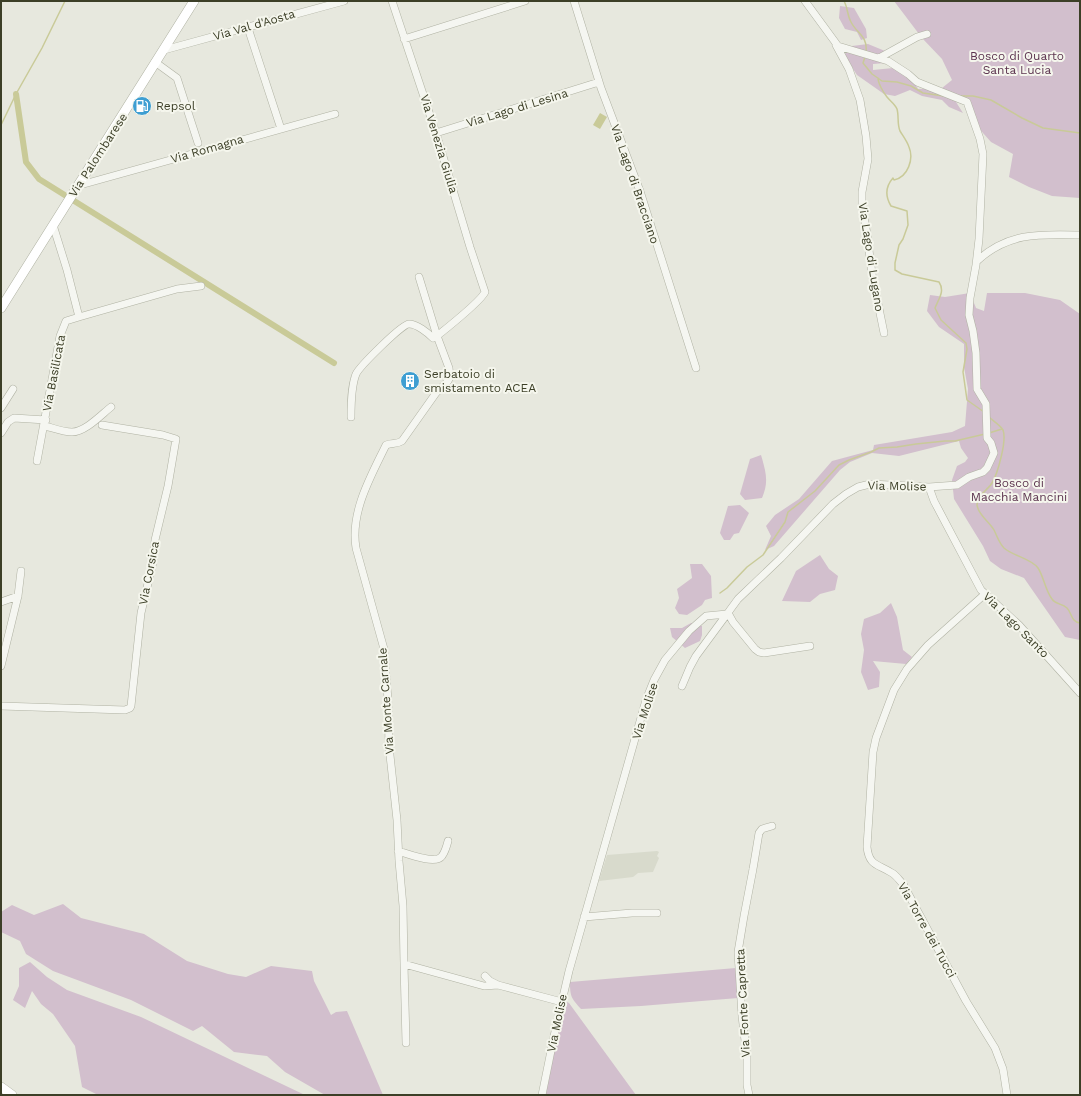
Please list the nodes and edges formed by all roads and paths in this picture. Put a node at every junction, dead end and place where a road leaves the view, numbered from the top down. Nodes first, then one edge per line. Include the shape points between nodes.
1 (194, 1) edge
2 (344, 1) edge
3 (392, 1) edge
4 (525, 1) edge
5 (574, 1) edge
6 (805, 1) edge
7 (248, 28) junction
8 (927, 34) dead end
9 (404, 39) junction
10 (836, 45) junction
11 (164, 50) junction
12 (879, 58) junction
13 (156, 62) junction
14 (599, 82) junction
15 (335, 114) dead end
16 (281, 129) junction
17 (436, 133) junction
18 (198, 143) dead end
19 (80, 182) junction
20 (53, 225) junction
21 (1080, 235) edge
22 (977, 261) junction
23 (419, 278) dead end
24 (201, 286) dead end
25 (1, 308) edge
26 (79, 317) junction
27 (884, 333) dead end
28 (435, 337) junction
29 (696, 368) dead end
30 (13, 389) dead end
31 (111, 407) dead end
32 (1, 408) edge
33 (351, 417) dead end
34 (45, 423) junction
35 (102, 425) dead end
36 (1, 433) edge
37 (37, 461) dead end
38 (929, 487) junction
39 (21, 571) dead end
40 (985, 594) junction
41 (18, 596) junction
42 (1, 602) edge
43 (727, 613) junction
44 (810, 646) dead end
45 (1, 666) edge
46 (682, 686) dead end
47 (1080, 693) edge
48 (1, 706) edge
49 (772, 826) dead end
50 (448, 841) dead end
51 (398, 852) junction
52 (657, 913) dead end
53 (584, 917) junction
54 (404, 964) junction
55 (485, 976) dead end
56 (498, 985) junction
57 (562, 1002) junction
58 (406, 1043) dead end
59 (1, 1087) edge
60 (12, 1095) edge
61 (542, 1095) edge
62 (749, 1095) edge
63 (1007, 1095) edge

1 - 11 main road, Via Palombarese
2 - 7 street, Via Val d'Aosta
3 - 9 street, Via Venezia Giulia
4 - 9 street
5 - 14 street, Via Lago di Bracciano
6 - 10 street
7 - 11 street, Via Val d'Aosta
7 - 16 street
8 - 12 street
9 - 17 street, Via Venezia Giulia
10 - 12 street
10 - 27 street, Via Lago di Lugano via 862,108 868,159 862,205
11 - 13 main road, Via Palombarese
12 - 22 street via 896,66 917,82 967,102 982,149
13 - 18 street via 178,78
13 - 19 main road, Via Palombarese
14 - 17 street, Via Lago di Lesina
14 - 29 street, Via Lago di Bracciano via 640,191
15 - 16 street, Via Romagna
16 - 19 street, Via Romagna via 84,184
17 - 28 street, Via Venezia Giulia via 484,293
19 - 20 main road, Via Palombarese
20 - 25 main road, Via Palombarese
20 - 26 street
21 - 22 street via 1023,236 998,246
22 - 38 street, Via Molise via 969,315 974,338 977,389 986,404 987,438 994,453 983,472 969,477 956,486
23 - 28 street
24 - 26 street via 173,290
26 - 34 street, Via Basilicata via 66,321 60,336
28 - 33 street via 407,324 393,335 355,376
28 - 51 street, Via Monte Carnale via 450,371 449,379 436,393 402,442 386,445 360,502 355,535 357,554 384,649
30 - 32 street
31 - 34 street via 77,431 65,431
34 - 36 street via 14,418
34 - 37 street, Via Basilicata
35 - 48 street, Via Corsica via 167,435 176,439 141,613 131,706 117,709
38 - 40 street, Via Lago Santo via 937,508
38 - 43 street, Via Molise via 870,484 846,494 738,599
39 - 41 street
40 - 47 street, Via Lago Santo via 1019,625
40 - 63 street, Via Torre dei Tucci via 921,653 894,690 873,752 867,847 873,863 895,875 903,884 966,1001 995,1048
41 - 42 street
41 - 45 street
43 - 44 street via 759,652 768,653
43 - 46 street via 696,656
43 - 53 street, Via Molise via 706,616 689,631 665,660 654,680 646,700
49 - 62 street, Via Fonte Capretta via 762,829 759,833 738,952
50 - 51 street via 442,856 437,860
51 - 54 street, Via Monte Carnale via 403,906
52 - 53 street
53 - 57 street, Via Molise
54 - 56 street via 484,986
54 - 58 street, Via Monte Carnale
55 - 56 street
56 - 57 street
57 - 61 street, Via Molise
59 - 60 main road

